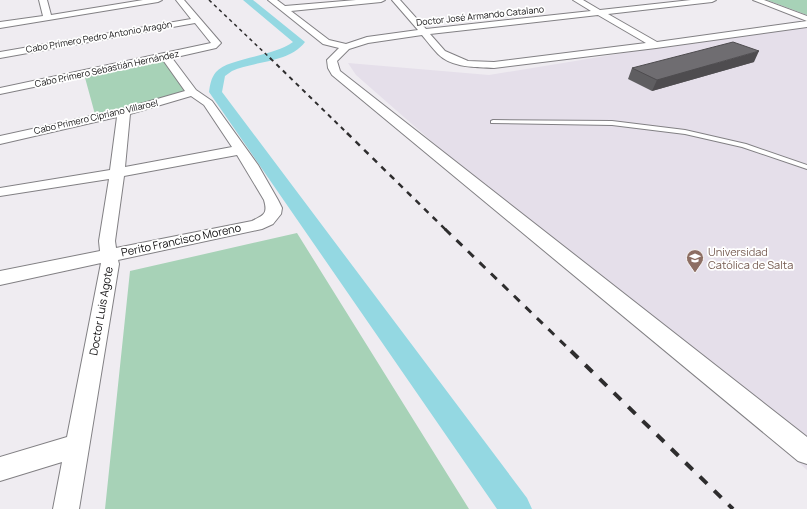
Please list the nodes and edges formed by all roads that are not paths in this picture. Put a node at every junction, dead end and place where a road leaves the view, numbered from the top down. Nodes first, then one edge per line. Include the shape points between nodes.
1 (43, 0) edge
2 (158, 0) edge
3 (180, 0) edge
4 (272, 0) edge
5 (381, 0) edge
6 (396, 0) edge
7 (577, 0) edge
8 (712, 0) edge
9 (757, 0) edge
10 (283, 9) junction
11 (600, 13) junction
12 (47, 17) junction
13 (807, 19) edge
14 (198, 20) junction
15 (807, 24) edge
16 (0, 25) edge
17 (425, 32) junction
18 (656, 45) junction
19 (346, 47) junction
20 (0, 55) edge
21 (166, 57) junction
22 (0, 91) edge
23 (192, 92) junction
24 (124, 112) junction
25 (493, 122) dead end
26 (0, 140) edge
27 (240, 150) junction
28 (807, 167) edge
29 (118, 173) junction
30 (0, 192) edge
31 (109, 256) junction
32 (0, 278) edge
33 (76, 446) junction
34 (807, 452) edge
35 (0, 469) edge
36 (66, 509) edge

1 - 12 street
2 - 12 street
3 - 14 street
4 - 10 street
5 - 10 street
6 - 17 street
7 - 11 street
8 - 11 street, Doctor José Armando Catalano
9 - 13 street
10 - 19 street via 326,42
11 - 17 street, Doctor José Armando Catalano
11 - 18 street
12 - 16 street
14 - 20 street, Cabo Primero Pedro Antonio Aragón
14 - 21 street, Cabo Primero Sebastián Hernández via 216,43 213,46
15 - 18 street
17 - 18 street via 448,58 467,64 494,65
17 - 19 street, Doctor José Armando Catalano via 367,40
19 - 34 street via 332,60 336,73
21 - 22 street, Cabo Primero Sebastián Hernández
21 - 23 street
23 - 24 street, Cabo Primero Cipriano Villaroel
23 - 27 street via 208,103
24 - 26 street, Cabo Primero Cipriano Villaroel
24 - 29 street, Doctor Luis Agote
25 - 28 lane via 612,123 685,132 744,145
27 - 29 street
27 - 31 street, Perito Francisco Moreno via 271,200 274,208 268,220 256,225
29 - 30 street
29 - 31 street, Doctor Luis Agote via 107,241
31 - 32 street, Perito Francisco Moreno
31 - 33 street, Doctor Luis Agote via 110,264
33 - 35 street
33 - 36 street, Doctor Luis Agote

